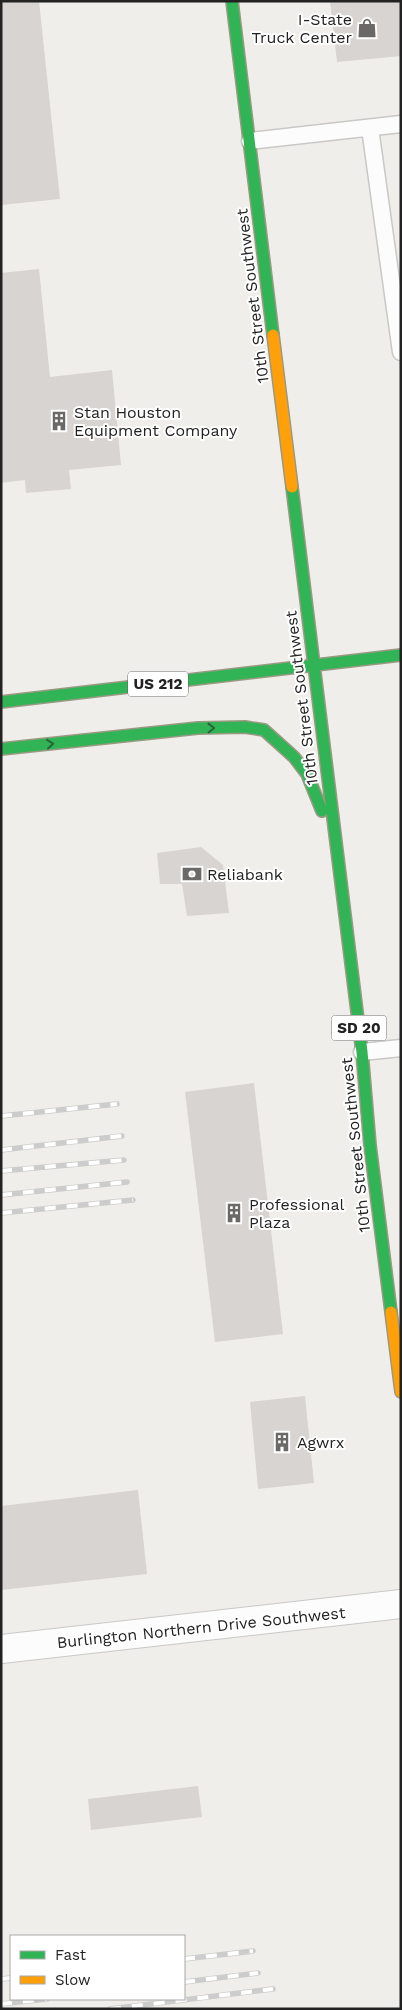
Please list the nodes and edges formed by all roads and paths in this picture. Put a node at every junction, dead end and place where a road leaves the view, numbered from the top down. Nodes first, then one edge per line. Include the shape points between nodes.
1 (232, 1) edge
2 (401, 124) edge
3 (370, 128) junction
4 (250, 141) junction
5 (401, 352) edge
6 (401, 655) edge
7 (314, 665) junction
8 (1, 702) edge
9 (1, 749) edge
10 (335, 845) junction
11 (401, 1048) edge
12 (362, 1052) junction
13 (401, 1392) edge
14 (401, 1604) edge
15 (1, 1649) edge

1 - 4 main road, 10th Street Southwest
2 - 3 lane
3 - 4 lane
3 - 5 lane
4 - 7 main road, 10th Street Southwest
6 - 7 main road, US 212
7 - 8 main road, US 212
7 - 10 main road, 10th Street Southwest / SD 20
9 -> 10 main road via 198,728 264,730 294,757 307,774
10 - 12 main road, 10th Street Southwest / SD 20
11 - 12 lane
12 - 13 main road, 10th Street Southwest / SD 20 via 370,1145
14 - 15 street, Burlington Northern Drive Southwest

